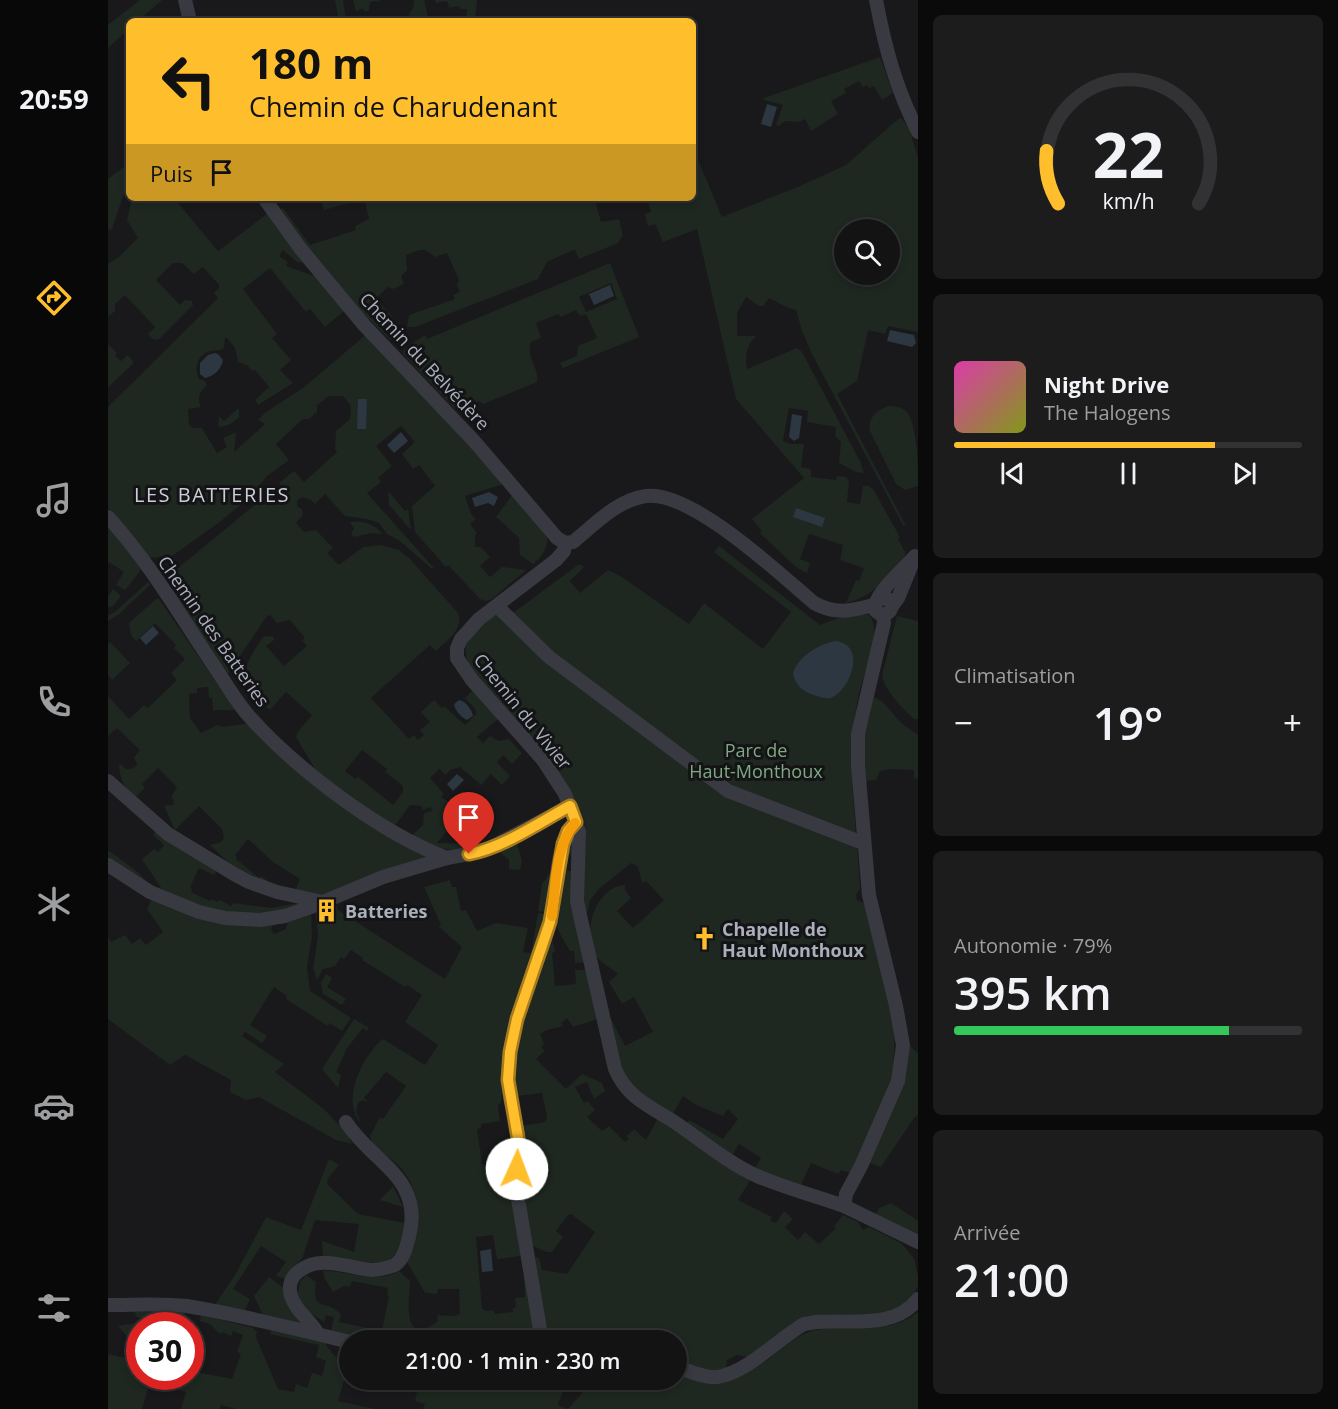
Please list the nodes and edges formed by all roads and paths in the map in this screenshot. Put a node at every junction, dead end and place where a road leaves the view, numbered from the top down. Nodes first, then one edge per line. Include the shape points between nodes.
1 (185, 0) edge
2 (876, 0) edge
3 (189, 18) edge
4 (918, 132) edge
5 (266, 201) edge
6 (108, 517) edge
7 (565, 543) junction
8 (917, 554) edge
9 (497, 606) junction
10 (882, 606) junction
11 (108, 782) edge
12 (570, 806) junction
13 (576, 822) junction
14 (863, 843) junction
15 (447, 858) junction
16 (108, 865) edge
17 (323, 902) junction
18 (346, 1122) dead end
19 (844, 1206) junction
20 (918, 1242) edge
21 (918, 1299) edge
22 (108, 1305) edge
23 (540, 1330) edge
24 (318, 1334) junction
25 (339, 1339) edge
26 (687, 1370) edge

1 - 3 street
2 - 4 street via 894,77
5 - 7 street, Chemin du Belvédère via 364,324
6 - 15 street, Chemin des Batteries via 132,543 247,714 303,767 348,801
7 - 9 street, Chemin du Vivier via 556,560
7 - 10 street, Chemin du Vivier via 573,542 622,504 658,496 708,518 823,608 840,611
8 - 10 street via 883,590
9 - 12 street, Chemin du Vivier via 461,639 457,658 543,760
9 - 14 street via 549,657 728,791
10 - 14 street via 884,623 858,734
11 - 17 street via 168,834 234,874 277,892
12 - 13 street, Chemin du Vivier
12 - 15 street via 484,851
13 - 19 street, Chemin du Vivier via 580,920 610,1051 621,1082 635,1097 757,1176
13 - 23 street via 563,844 550,922 517,1019 509,1066 510,1099 518,1138 517,1193
14 - 19 street via 869,895 903,1045 898,1081
15 - 17 street via 383,877
16 - 17 street via 161,898 225,918 260,920 285,916
18 - 24 street via 398,1175 411,1208 411,1230 405,1253 394,1265 371,1270 327,1262 309,1264 295,1274 291,1294
19 - 20 street, Chemin du Vivier
21 - 26 street via 909,1309 888,1319 804,1324 739,1369 717,1377
22 - 24 street via 186,1306
24 - 25 street

